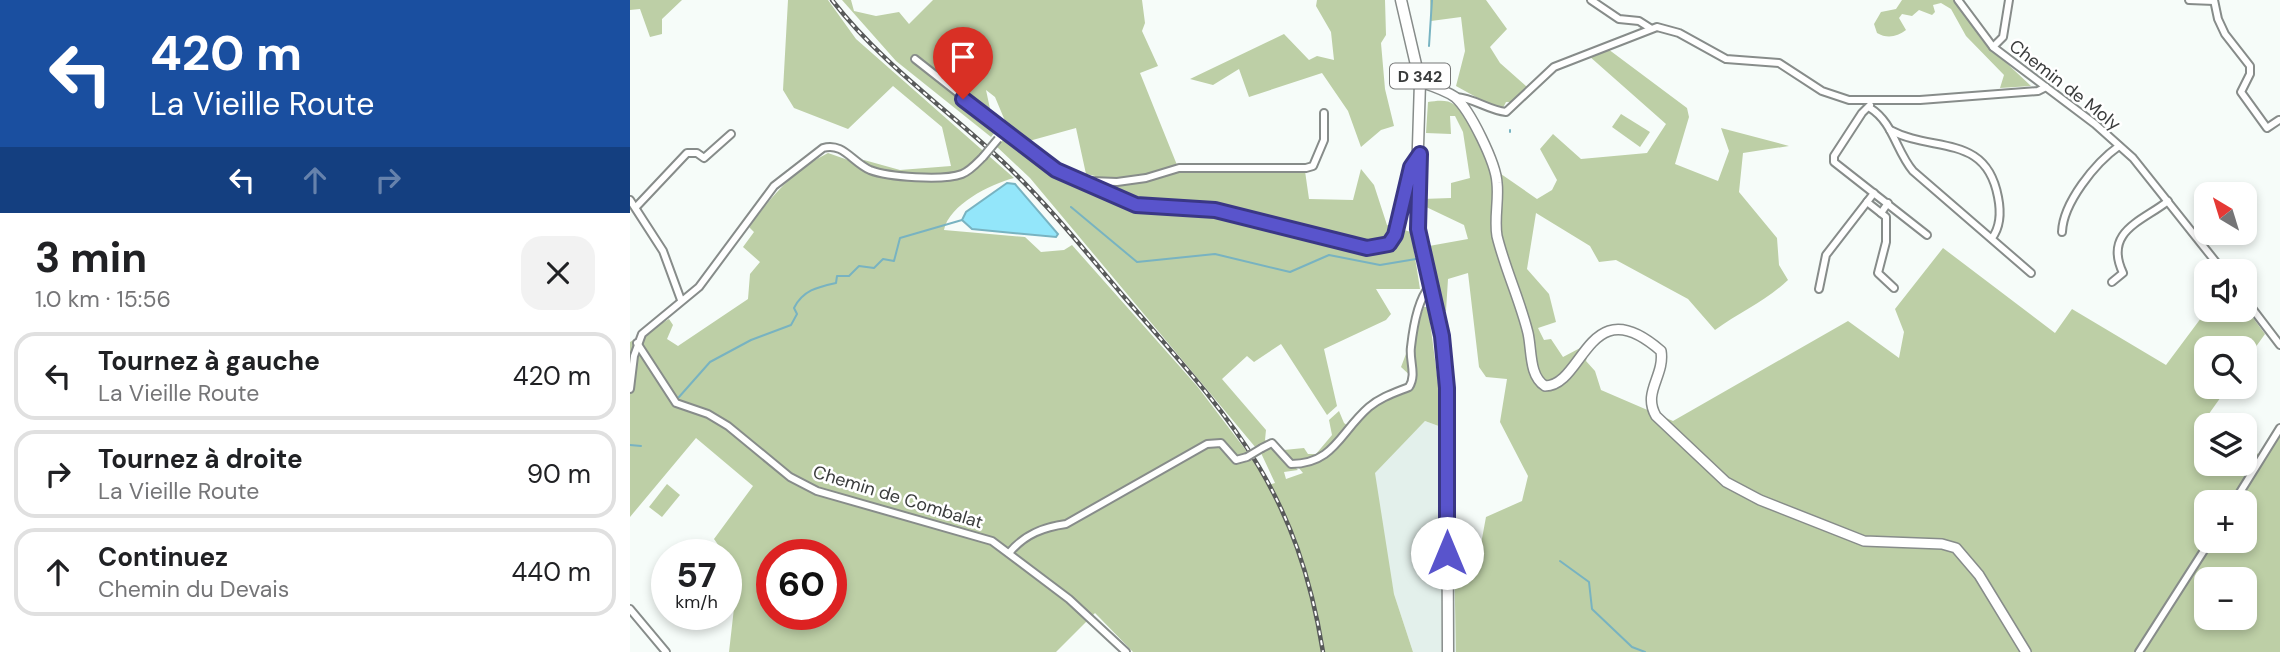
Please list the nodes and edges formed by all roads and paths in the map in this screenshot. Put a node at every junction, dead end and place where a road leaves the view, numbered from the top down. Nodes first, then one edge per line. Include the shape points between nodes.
1 (1401, 0) edge
2 (1591, 0) edge
3 (1958, 0) edge
4 (2009, 0) edge
5 (2189, 0) edge
6 (2214, 1) edge
7 (1650, 28) junction
8 (1993, 47) junction
9 (915, 59) dead end
10 (1420, 82) junction
11 (2046, 87) junction
12 (1454, 97) junction
13 (1870, 100) junction
14 (1870, 108) junction
15 (1324, 113) dead end
16 (2279, 120) edge
17 (1890, 130) junction
18 (1004, 132) junction
19 (731, 134) dead end
20 (2119, 146) junction
21 (1420, 154) junction
22 (1086, 180) junction
23 (1874, 192) junction
24 (630, 200) edge
25 (2168, 201) junction
26 (1867, 202) junction
27 (1888, 203) junction
28 (637, 206) junction
29 (1881, 213) junction
30 (2062, 232) dead end
31 (1927, 235) dead end
32 (1992, 239) junction
33 (2214, 259) edge
34 (2031, 273) dead end
35 (2112, 282) dead end
36 (1429, 287) junction
37 (1894, 288) dead end
38 (1819, 289) dead end
39 (681, 300) junction
40 (2257, 315) edge
41 (637, 343) junction
42 (2280, 345) edge
43 (630, 389) edge
44 (2280, 428) edge
45 (2241, 490) edge
46 (1010, 552) junction
47 (2202, 553) edge
48 (630, 609) edge
49 (666, 652) edge
50 (1126, 652) edge
51 (1448, 652) edge
52 (2026, 652) edge
53 (2139, 652) edge

1 - 10 main road, D 342
2 - 7 street via 1619,19
3 - 8 street, Chemin de Moly
4 - 8 street, Chemin de Moly via 2003,37
5 - 6 street
6 - 16 street via 2225,34 2250,66 2241,92 2267,128
7 - 12 street via 1554,67 1506,112
7 - 13 street via 1667,28 1726,59 1779,63 1837,97
8 - 11 street, Chemin de Moly
9 - 18 street
10 - 12 street
10 - 21 main road, D 342
11 - 13 street via 1920,100
11 - 20 street, Chemin de Moly
12 - 52 street via 1471,119 1494,169 1496,229 1538,382 1545,386 1561,382 1588,345 1604,334 1616,330 1644,338 1661,351 1650,404 1656,416 1726,482 1864,541 1956,548 1979,575
13 - 14 street
14 - 17 street
14 - 23 street via 1862,113 1834,162
15 - 22 street via 1324,140 1312,166 1306,168 1179,168 1117,182
17 - 32 street via 1900,156 1913,172
17 - 32 street via 1958,147 1987,169 2000,205 1999,229
18 - 22 street via 1056,170
18 - 39 street, bridge via 962,174 905,176 869,170 840,148 823,148 774,186 699,287
19 - 28 street via 704,158 687,153
20 - 25 street, Chemin de Moly
20 - 30 street, Chemin de Moly via 2105,155 2073,195 2063,216
21 - 22 street via 1411,167 1395,235 1379,248 1215,210 1136,205
21 - 36 main road, D 342 via 1416,210
23 - 26 street
23 - 27 street
24 - 28 street
25 - 33 street, Chemin de Moly
25 - 35 street via 2134,221 2123,235 2117,248 2123,273
26 - 29 street
26 - 38 street via 1826,255
27 - 29 street
27 - 31 street
28 - 39 street via 663,251
29 - 37 street via 1886,217 1886,242 1878,273
32 - 34 street
36 - 46 street, bridge via 1422,295 1411,347 1413,378 1409,387 1381,397 1324,457 1310,464 1292,464 1272,443 1236,460 1221,443 1207,444 1066,524 1033,534
36 - 51 main road, D 342 via 1442,336 1447,388
39 - 41 street via 650,325
40 - 42 street
41 - 43 street
41 - 46 street, Chemin de Combalat via 676,403 728,426 790,477 817,491 992,541
44 - 45 street
46 - 50 street, Chemin de Combalat via 1069,598
47 - 53 street
48 - 49 street

